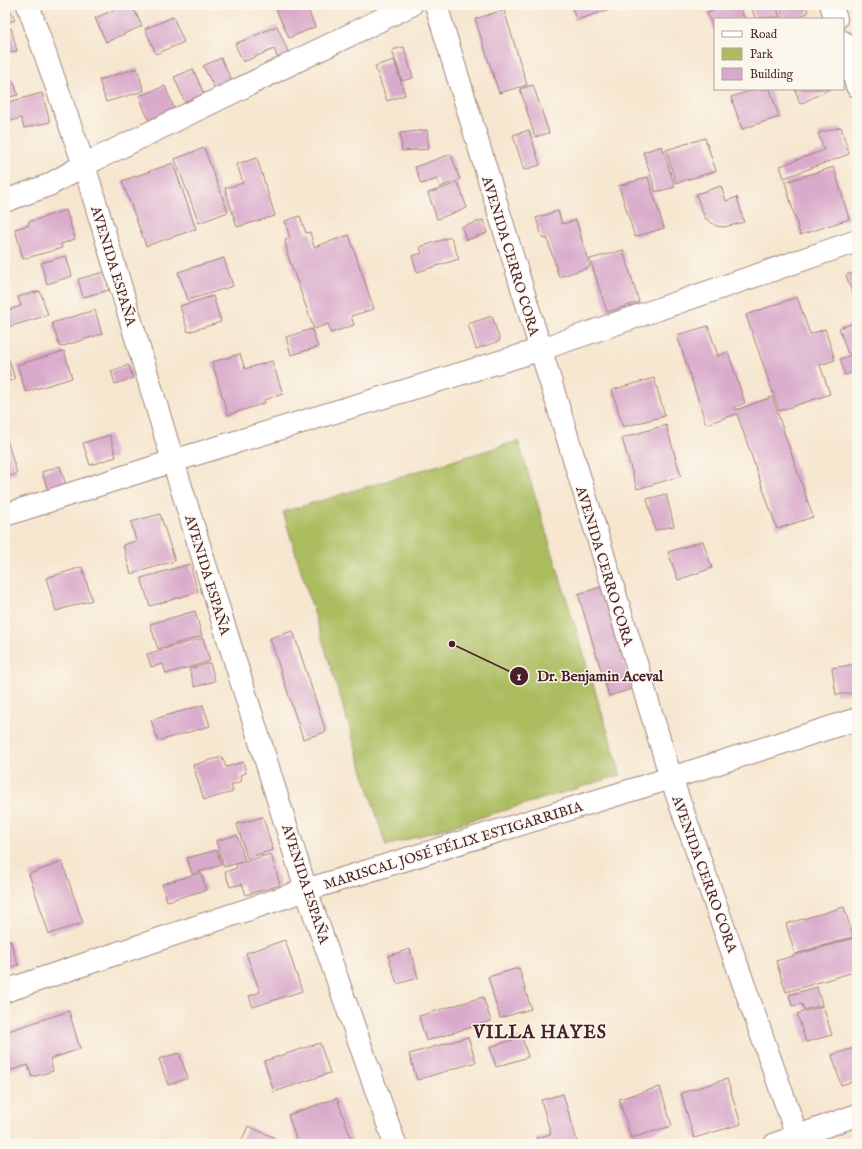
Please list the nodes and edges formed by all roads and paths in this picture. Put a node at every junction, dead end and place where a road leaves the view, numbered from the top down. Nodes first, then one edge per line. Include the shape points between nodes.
1 (28, 5) edge
2 (411, 5) edge
3 (436, 5) edge
4 (831, 5) edge
5 (836, 18) edge
6 (844, 45) edge
7 (857, 86) edge
8 (84, 165) junction
9 (5, 201) edge
10 (857, 241) edge
11 (539, 350) junction
12 (173, 461) junction
13 (5, 515) edge
14 (857, 718) edge
15 (671, 778) junction
16 (306, 890) junction
17 (5, 991) edge
18 (857, 1115) edge
19 (799, 1140) edge
20 (395, 1144) edge
21 (775, 1144) edge

1 - 8 street, AVENIDA ESPAÑA
2 - 8 street
3 - 11 street, AVENIDA CERRO CORA
4 - 5 street
6 - 7 street
8 - 9 street via 49,185
8 - 12 street, AVENIDA ESPAÑA
10 - 11 street
11 - 12 street
11 - 15 street, AVENIDA CERRO CORA
12 - 13 street
12 - 16 street, AVENIDA ESPAÑA
14 - 15 street, MARISCAL JOSÉ FÉLIX ESTIGARRIBIA
15 - 16 street, MARISCAL JOSÉ FÉLIX ESTIGARRIBIA
15 - 19 street, AVENIDA CERRO CORA
16 - 17 street, MARISCAL JOSÉ FÉLIX ESTIGARRIBIA
16 - 20 street, AVENIDA ESPAÑA
18 - 19 street
19 - 21 street

